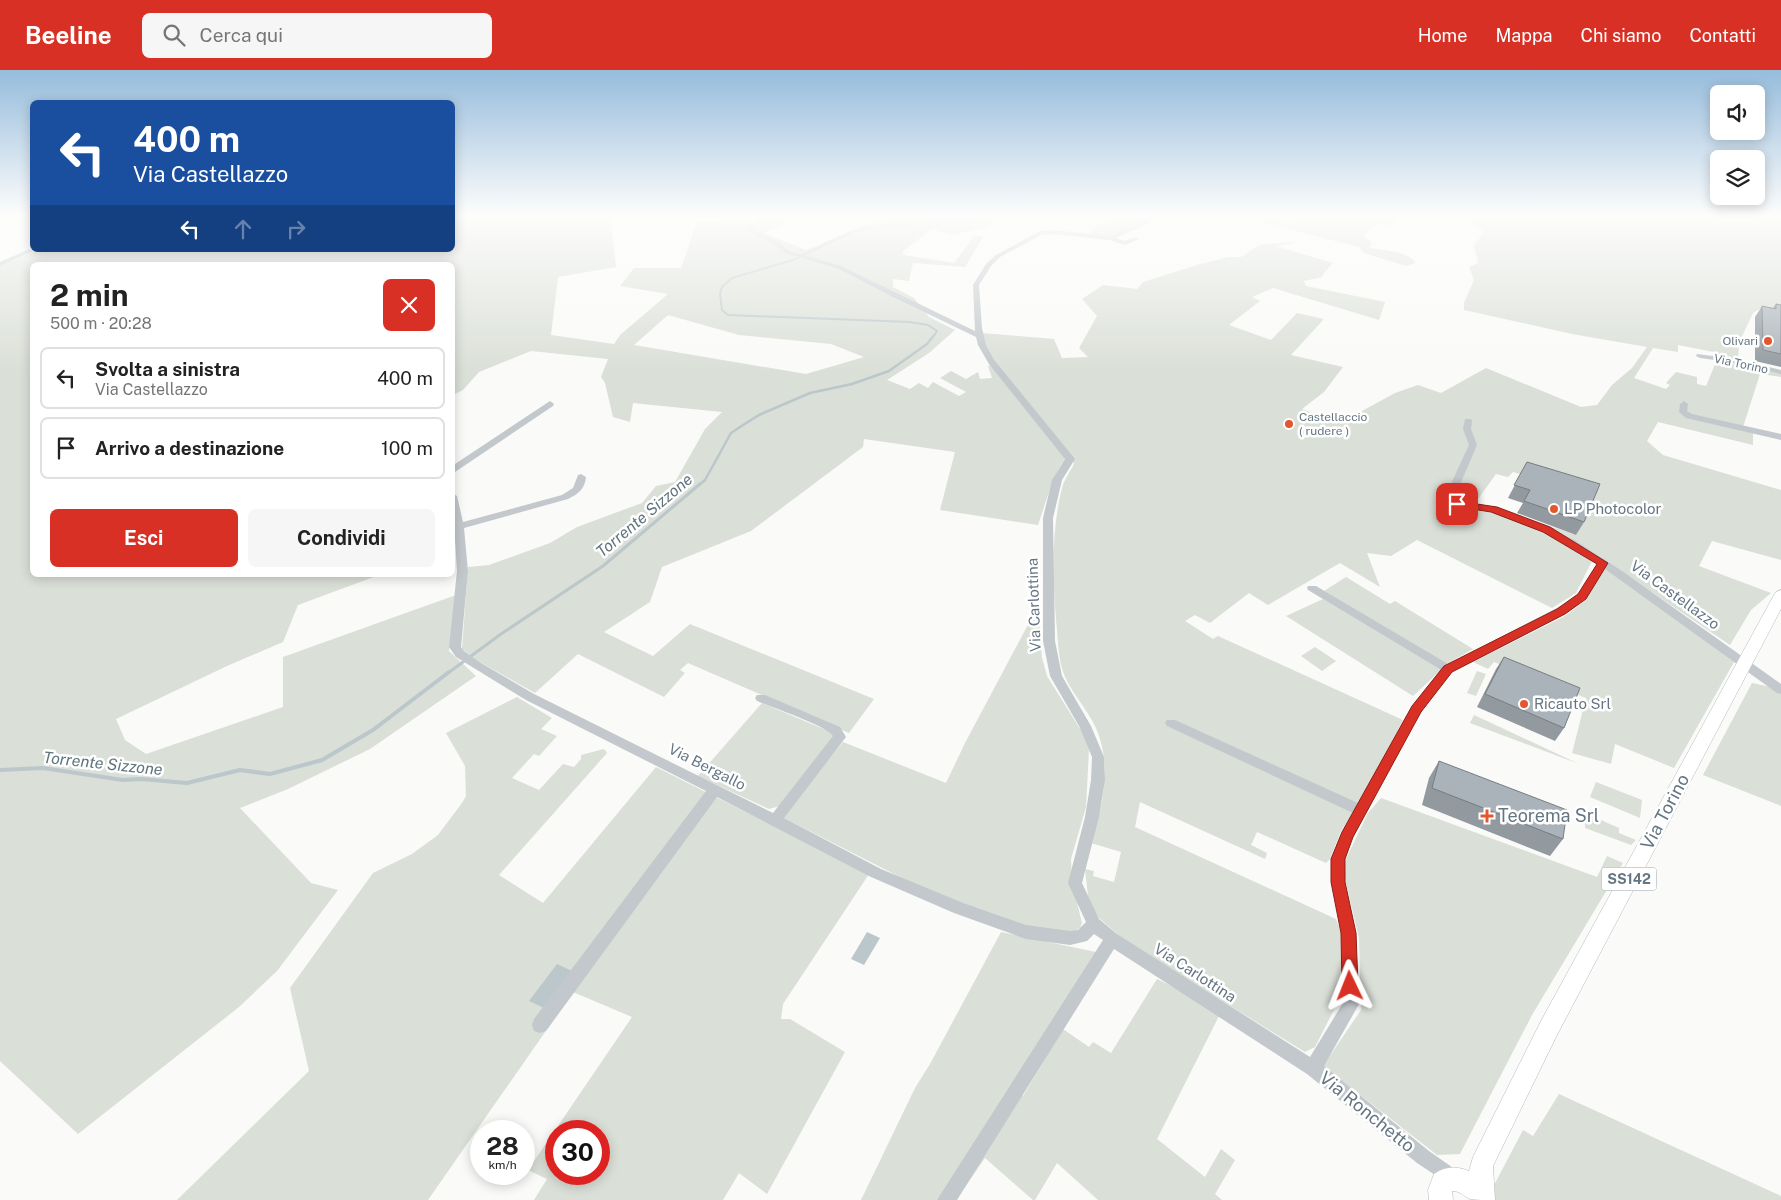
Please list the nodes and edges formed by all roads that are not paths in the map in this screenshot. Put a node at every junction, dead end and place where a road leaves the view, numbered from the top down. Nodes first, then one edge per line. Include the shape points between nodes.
1 (841, 268) edge
2 (986, 268) edge
3 (980, 336) junction
4 (1700, 356) dead end
5 (1781, 372) edge
6 (550, 404) dead end
7 (1684, 404) dead end
8 (1468, 421) dead end
9 (1781, 437) edge
10 (455, 469) edge
11 (581, 477) dead end
12 (455, 507) edge
13 (460, 526) junction
14 (1603, 563) junction
15 (1312, 588) dead end
16 (1781, 595) edge
17 (1744, 664) junction
18 (1448, 669) junction
19 (1781, 690) edge
20 (761, 698) dead end
21 (1171, 723) dead end
22 (715, 789) junction
23 (1362, 810) junction
24 (775, 820) junction
25 (1094, 924) junction
26 (1112, 940) junction
27 (540, 1026) dead end
28 (1313, 1068) junction
29 (1460, 1189) edge
30 (946, 1200) edge

1 - 3 street
2 - 3 street, Via Carlottina via 976,285
3 - 25 street, Via Carlottina via 992,362 1070,459 1057,480 1048,518 1049,641 1056,676 1086,726 1098,757 1092,816 1074,883
4 - 5 street, Via Torino
6 - 10 street
7 - 9 street via 1683,412 1689,416
8 - 14 street, Via Castellazzo via 1472,445 1447,503 1493,509 1546,530
11 - 13 street via 577,491 565,497
12 - 13 street, Via Bergallo
13 - 22 street, Via Bergallo via 464,567 456,647 460,654 530,696
14 - 17 street, Via Castellazzo
14 - 18 street, Via Ronchetto via 1582,597 1561,612
15 - 18 street
16 - 17 main road, Via Torino / SS142
17 - 19 street, Via Castellazzo
17 - 29 main road, Via Torino / SS142 via 1549,1028 1481,1164
18 - 23 street, Via Ronchetto via 1416,709
20 - 24 street via 824,724 836,730 840,737
21 - 23 street
22 - 24 street, Via Bergallo
22 - 27 street
23 - 28 street, Via Ronchetto via 1338,859 1338,882 1349,933 1351,1004
24 - 25 street, Via Bergallo via 876,873 1026,932 1070,938 1082,936
25 - 26 street, Via Carlottina
26 - 28 street, Via Carlottina
26 - 30 street
28 - 29 street, Via Ronchetto

